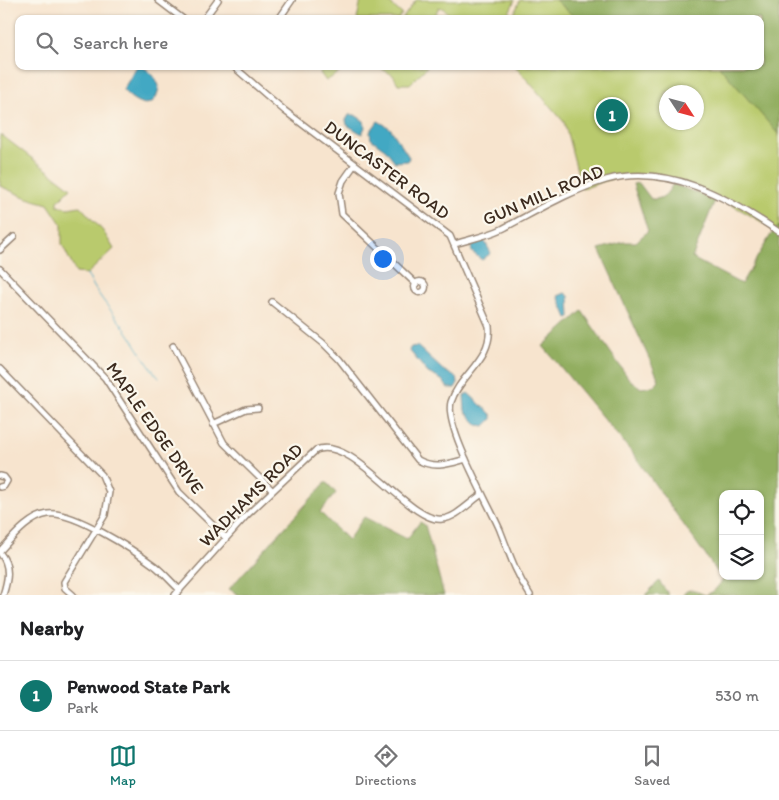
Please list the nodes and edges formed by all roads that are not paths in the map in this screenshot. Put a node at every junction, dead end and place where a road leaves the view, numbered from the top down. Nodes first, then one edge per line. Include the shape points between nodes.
1 (158, 0) edge
2 (218, 0) edge
3 (292, 0) edge
4 (178, 15) edge
5 (207, 15) edge
6 (282, 15) edge
7 (238, 70) edge
8 (355, 164) junction
9 (779, 232) edge
10 (14, 237) dead end
11 (455, 244) junction
12 (0, 250) edge
13 (0, 269) edge
14 (416, 284) dead end
15 (272, 302) dead end
16 (173, 346) dead end
17 (0, 369) edge
18 (258, 408) dead end
19 (214, 424) junction
20 (466, 458) junction
21 (0, 476) edge
22 (0, 488) edge
23 (272, 490) junction
24 (481, 494) junction
25 (96, 529) junction
26 (226, 538) junction
27 (0, 552) edge
28 (178, 593) edge
29 (3, 595) edge
30 (73, 595) edge
31 (530, 595) edge

1 - 4 street
2 - 5 street
3 - 6 street
7 - 8 street, DUNCASTER ROAD
8 - 11 street, DUNCASTER ROAD via 444,229
8 - 14 street via 339,193 342,214
9 - 11 street, GUN MILL ROAD via 704,188 668,179 637,176 606,180 500,230
10 - 12 street
11 - 20 street, DUNCASTER ROAD via 490,334 484,353 450,405
13 - 26 street, MAPLE EDGE DRIVE via 105,378 179,492
15 - 20 street via 339,359 418,460 441,466
16 - 19 street
17 - 25 street via 102,475 108,487 108,504
18 - 19 street via 246,408
19 - 23 street via 228,448
20 - 24 street, DUNCASTER ROAD
21 - 22 street via 6,482
23 - 24 street, WADHAMS ROAD via 316,450 326,447 378,476 429,518 446,519
23 - 26 street, WADHAMS ROAD
24 - 31 street, DUNCASTER ROAD via 500,530 510,560
25 - 27 street via 63,515 44,515 24,527
25 - 28 street via 156,567
25 - 30 street via 64,582 66,590
26 - 28 street, WADHAMS ROAD
27 - 29 street via 8,573

